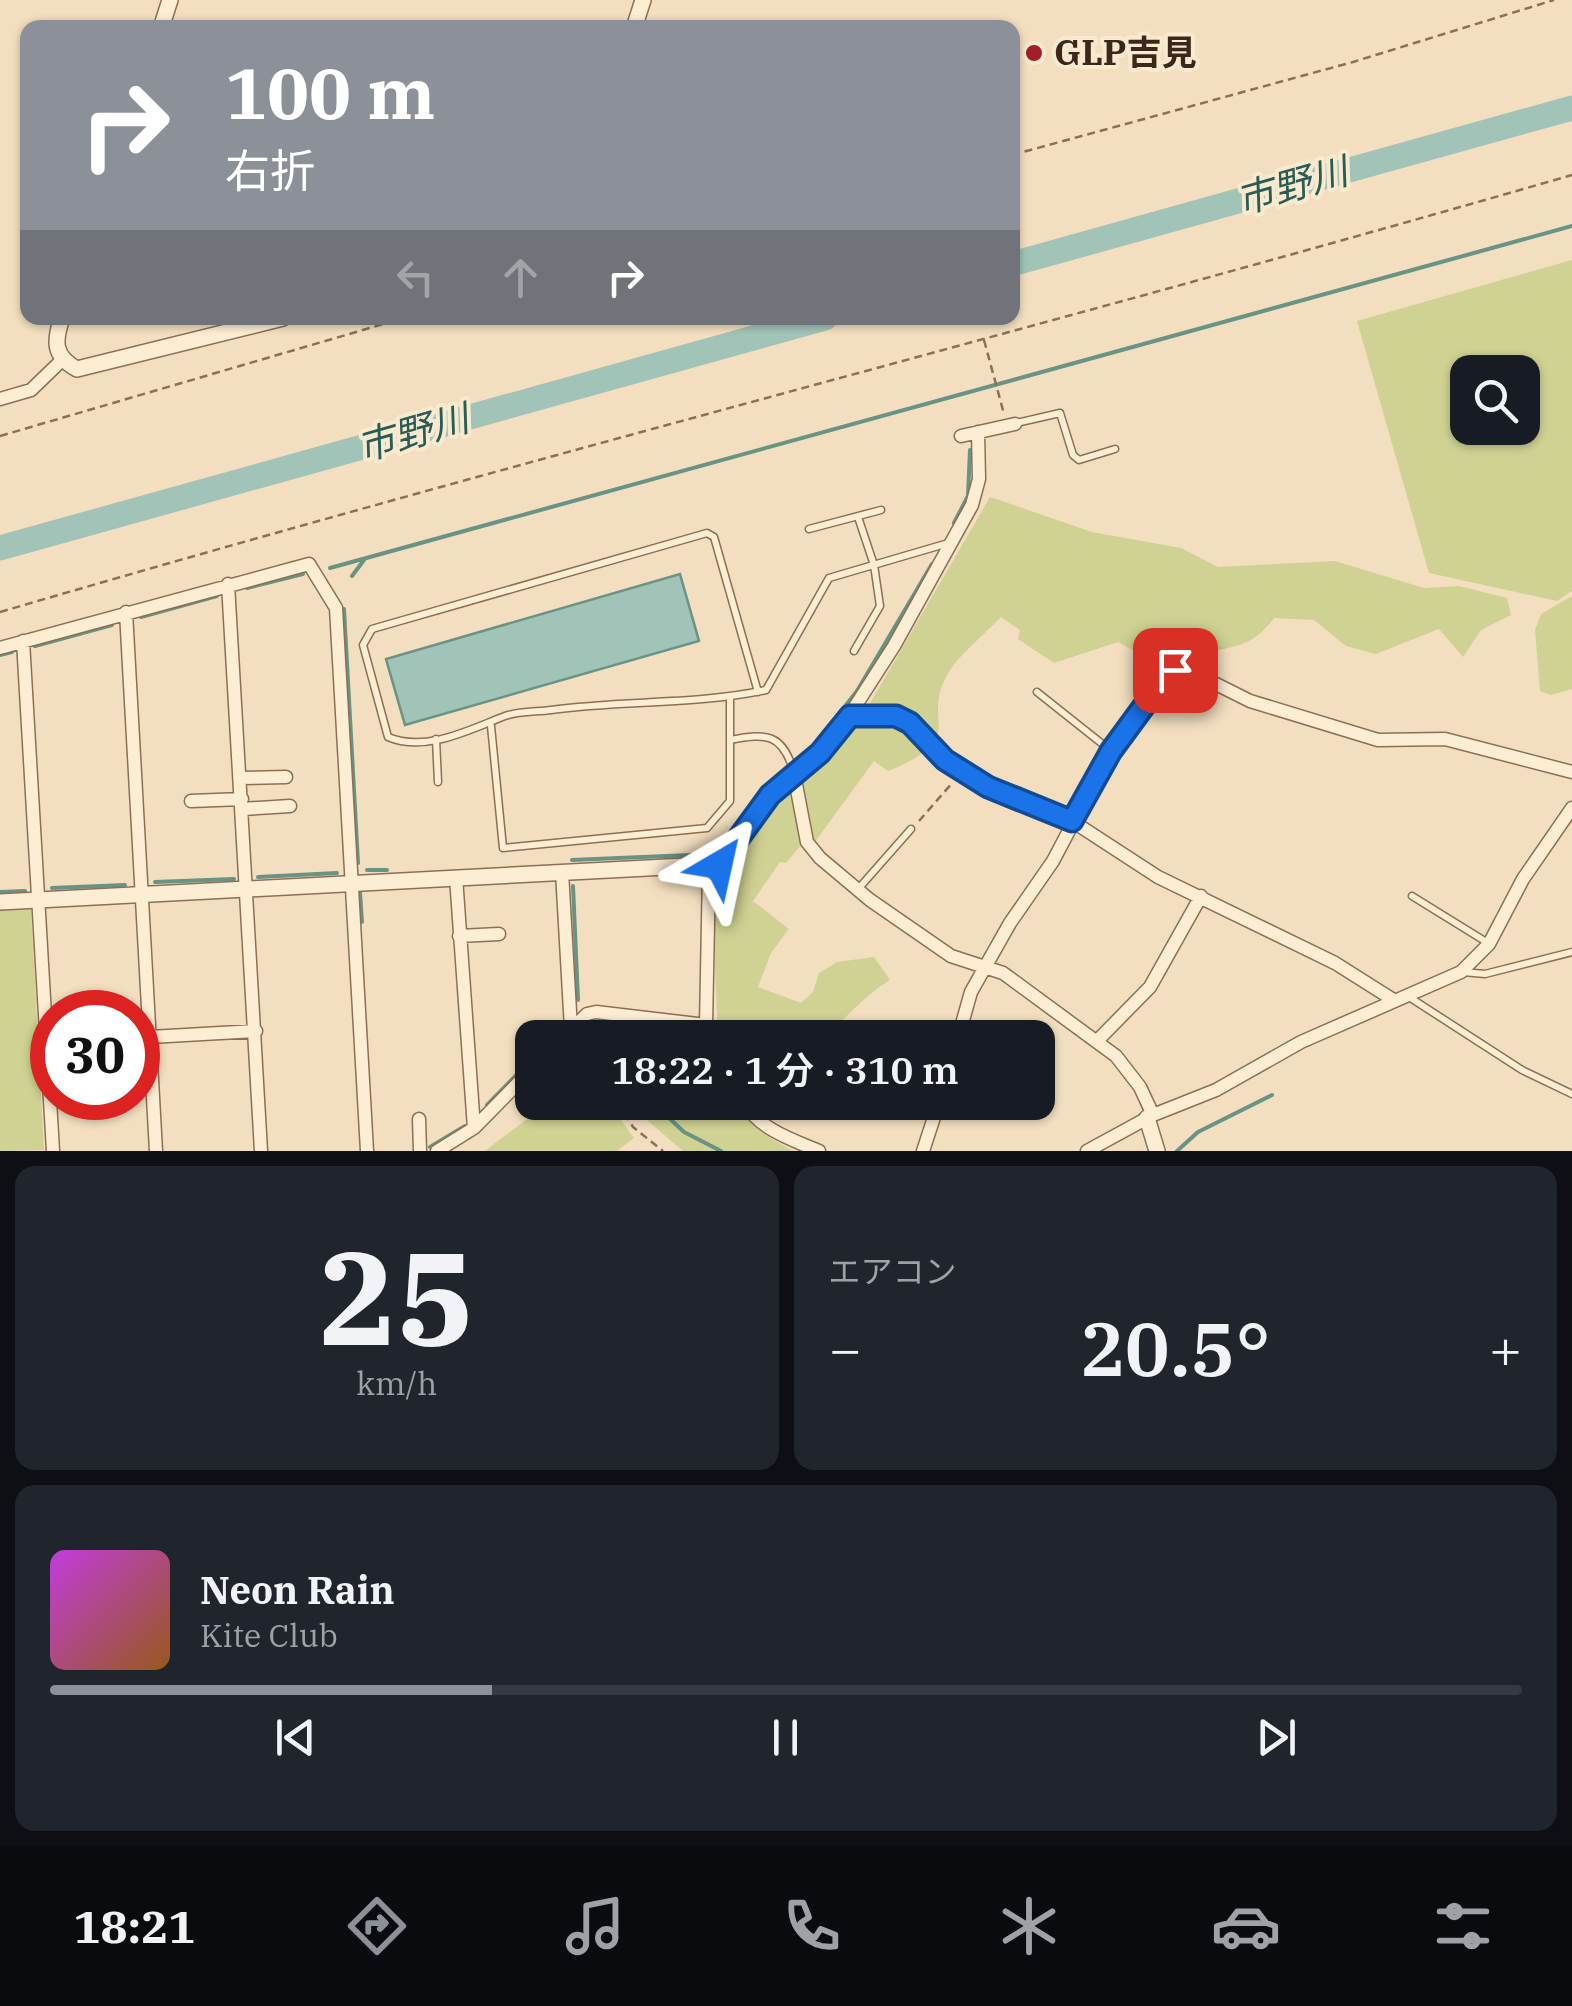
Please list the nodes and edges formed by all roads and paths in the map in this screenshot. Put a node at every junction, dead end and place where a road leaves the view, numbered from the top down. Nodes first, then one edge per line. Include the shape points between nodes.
1 (1554, 0) edge
2 (1020, 153) edge
3 (1572, 174) edge
4 (59, 325) edge
5 (256, 325) edge
6 (380, 325) edge
7 (984, 340) junction
8 (61, 361) junction
9 (0, 399) edge
10 (1011, 424) junction
11 (978, 432) junction
12 (0, 436) edge
13 (960, 436) dead end
14 (1114, 449) dead end
15 (882, 510) dead end
16 (858, 516) junction
17 (809, 529) dead end
18 (952, 542) junction
19 (874, 565) junction
20 (228, 584) junction
21 (0, 612) edge
22 (126, 612) junction
23 (22, 642) junction
24 (0, 648) edge
25 (854, 651) dead end
26 (758, 692) junction
27 (1037, 692) dead end
28 (730, 698) junction
29 (850, 716) junction
30 (491, 726) junction
31 (436, 739) junction
32 (730, 740) junction
33 (1111, 751) junction
34 (962, 771) junction
35 (1572, 772) edge
36 (794, 774) junction
37 (286, 777) dead end
38 (240, 778) junction
39 (438, 782) dead end
40 (191, 801) dead end
41 (242, 804) junction
42 (290, 806) dead end
43 (1572, 808) edge
44 (1072, 821) junction
45 (911, 829) joint
46 (705, 865) junction
47 (562, 872) junction
48 (456, 877) junction
49 (352, 882) junction
50 (249, 888) junction
51 (859, 888) junction
52 (142, 895) junction
53 (1201, 896) junction
54 (1412, 896) dead end
55 (40, 901) junction
56 (0, 902) edge
57 (500, 934) dead end
58 (459, 936) junction
59 (1488, 944) junction
60 (1572, 952) edge
61 (986, 967) junction
62 (1462, 972) junction
63 (147, 990) edge
64 (1398, 996) junction
65 (567, 1020) edge
66 (581, 1020) edge
67 (643, 1020) edge
68 (708, 1020) edge
69 (963, 1020) edge
70 (256, 1031) junction
71 (160, 1036) edge
72 (1097, 1041) junction
73 (515, 1086) edge
74 (1572, 1094) edge
75 (1150, 1116) junction
76 (418, 1118) dead end
77 (154, 1120) edge
78 (630, 1120) edge
79 (755, 1120) edge
80 (933, 1120) edge
81 (474, 1128) junction
82 (53, 1151) edge
83 (156, 1151) edge
84 (262, 1151) edge
85 (367, 1151) edge
86 (420, 1151) edge
87 (436, 1151) edge
88 (663, 1151) edge
89 (819, 1151) edge
90 (922, 1151) edge
91 (1087, 1151) edge
92 (1157, 1151) edge

1 - 2 path
3 - 7 path
4 - 8 street
5 - 8 street via 97,367 77,369
6 - 12 path
7 - 10 path
7 - 21 path
8 - 9 street via 31,390
10 - 11 street
10 - 14 lane via 1060,413 1073,456
11 - 13 street
11 - 18 street via 978,490
15 - 16 lane
16 - 17 lane
16 - 19 lane
18 - 19 lane
18 - 29 street
19 - 25 lane via 880,606
19 - 26 lane via 829,578 766,690
20 - 22 street
20 - 38 street
20 - 49 street via 309,564 336,608
22 - 23 street
22 - 52 street
23 - 24 street
23 - 55 street
26 - 28 lane
26 - 31 lane via 714,536 707,533 372,629 363,645 388,737
27 - 33 lane
28 - 30 lane via 595,703 504,716
28 - 32 lane
29 - 34 street via 896,716
29 - 36 street
30 - 31 lane
30 - 32 lane via 503,848 707,828 730,801
31 - 39 lane
32 - 36 lane via 770,738 787,750
33 - 35 street via 1166,676 1182,670 1250,701 1378,740 1446,739
33 - 44 street
34 - 44 street
34 - 45 path
36 - 46 street via 770,795 719,865
36 - 51 street via 807,842
37 - 38 street
38 - 41 street
40 - 41 street
41 - 42 street
41 - 50 street
43 - 59 street
44 - 53 street via 1158,877
44 - 61 street
45 - 51 lane
46 - 47 street
46 - 68 street
47 - 48 street
47 - 65 street
48 - 49 street
48 - 58 street
49 - 50 street
49 - 85 street
50 - 52 street
50 - 70 street
51 - 61 street via 952,956
52 - 55 street
52 - 63 street
53 - 64 street
53 - 72 street via 1150,988
54 - 59 lane
55 - 56 street
55 - 82 street
57 - 58 street
58 - 81 street
59 - 62 street
60 - 62 lane via 1485,974
61 - 69 street
61 - 72 street
62 - 64 street
64 - 74 lane
64 - 75 street via 1216,1090
66 - 67 street via 596,1012
70 - 71 street
70 - 84 street
72 - 75 street via 1129,1070
73 - 81 street
75 - 91 street
75 - 92 street
76 - 86 street
77 - 83 street
78 - 88 path
79 - 89 street
80 - 90 street
81 - 87 street

